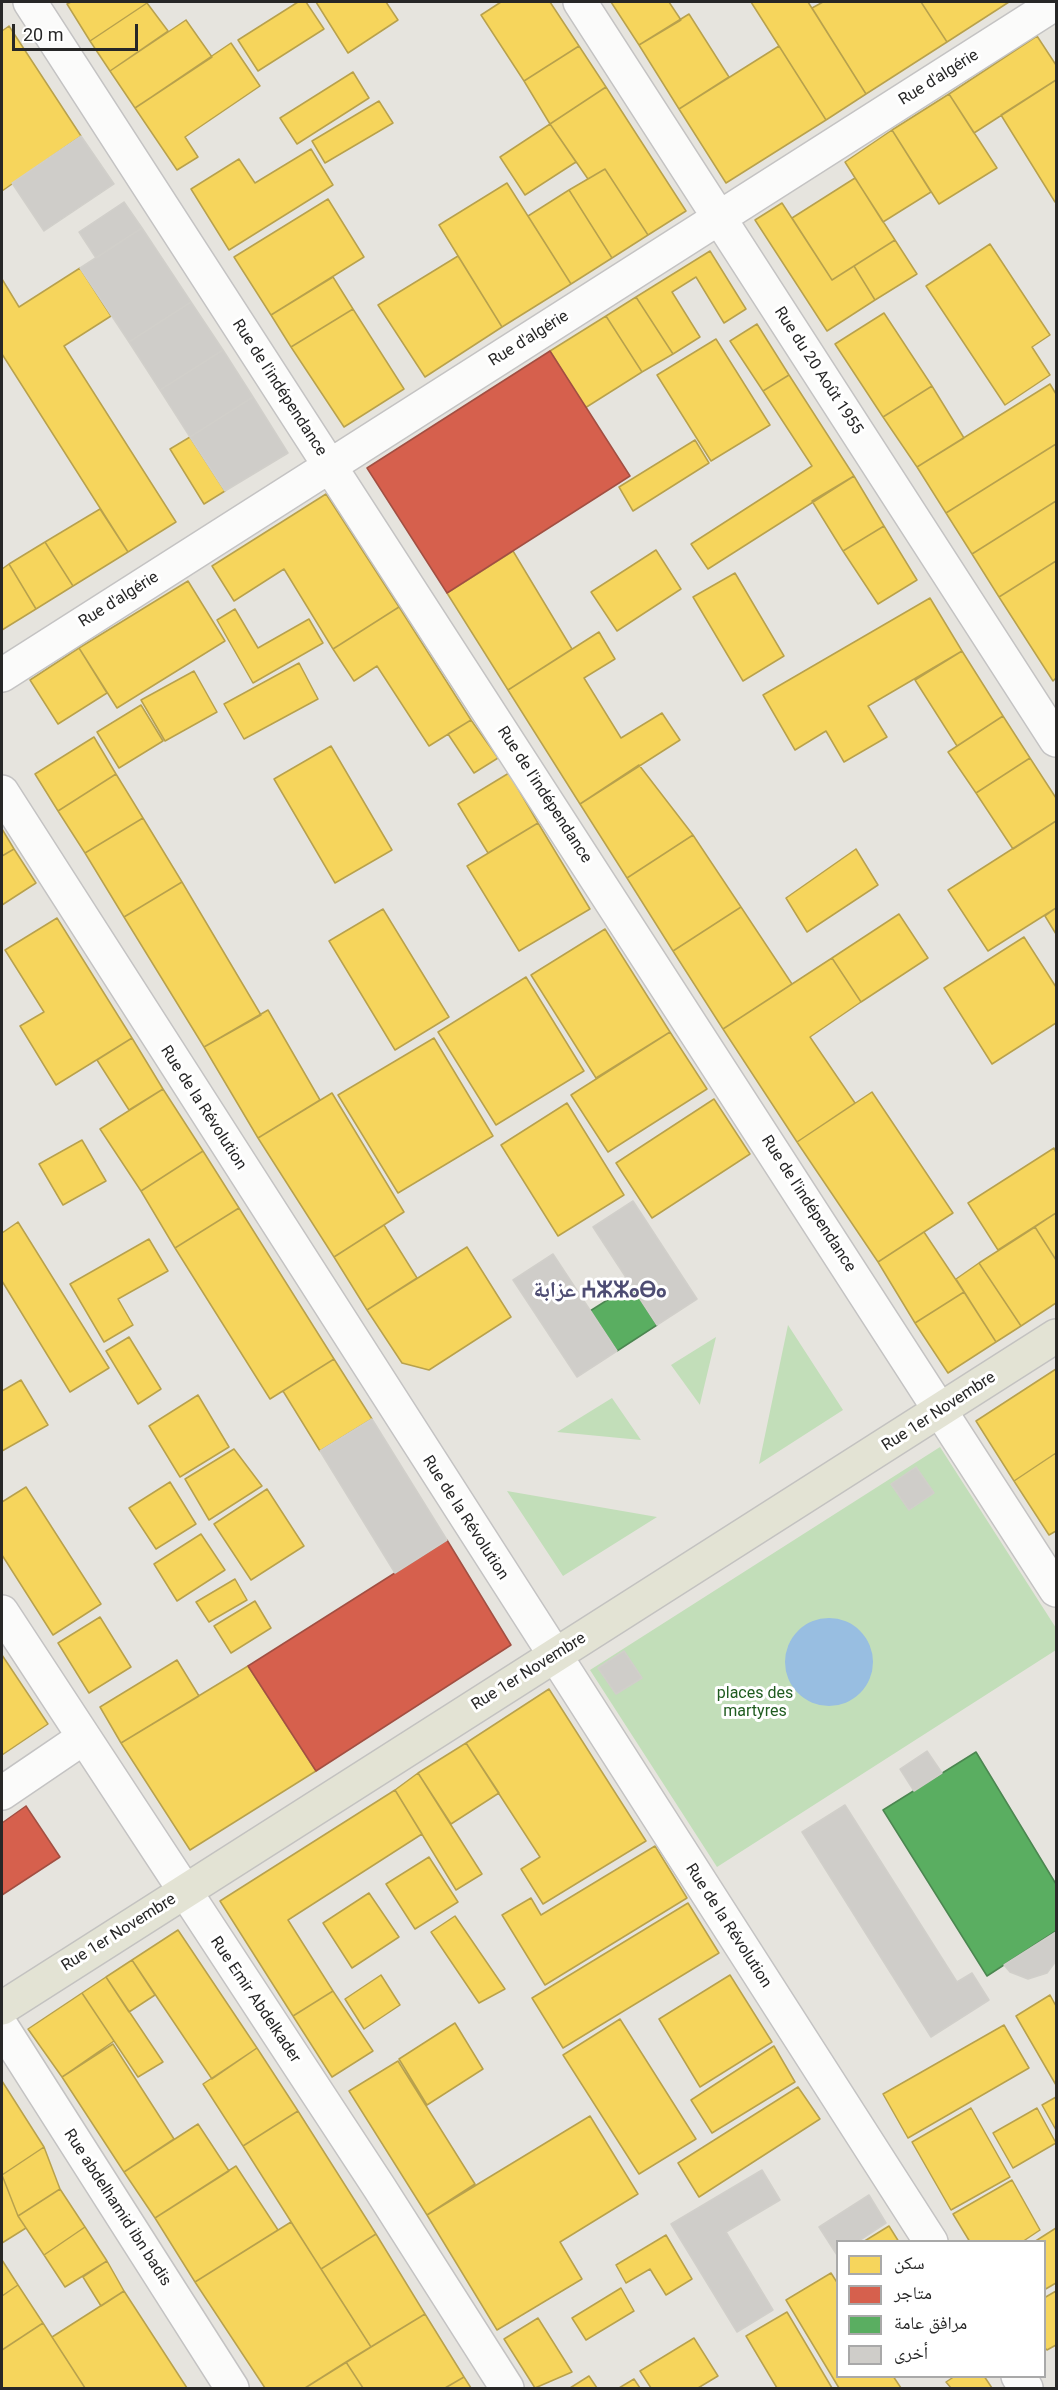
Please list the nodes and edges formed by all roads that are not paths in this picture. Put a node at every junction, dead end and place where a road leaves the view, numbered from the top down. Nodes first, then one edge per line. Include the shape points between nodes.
1 (30, 2) edge
2 (580, 2) edge
3 (1047, 14) edge
4 (719, 218) junction
5 (329, 466) junction
6 (2, 675) edge
7 (1056, 740) edge
8 (2, 792) edge
9 (1056, 1336) edge
10 (940, 1412) junction
11 (1056, 1590) edge
12 (2, 1612) edge
13 (553, 1656) junction
14 (83, 1738) junction
15 (2, 1793) edge
16 (183, 1893) junction
17 (2, 2008) edge
18 (2, 2027) edge
19 (930, 2240) edge
20 (232, 2388) edge
21 (507, 2388) edge

1 - 5 street, Rue de l'indépendance
2 - 4 street, Rue du 20 Août 1955
3 - 4 street, Rue d'algérie
4 - 5 street, Rue d'algérie
4 - 7 street, Rue du 20 Août 1955
5 - 6 street, Rue d'algérie
5 - 10 street, Rue de l'indépendance via 695,1027
8 - 13 street, Rue de la Révolution
9 - 10 main road, Rue 1er Novembre
10 - 11 street, Rue de l'indépendance
10 - 13 main road, Rue 1er Novembre
12 - 14 street, Rue Emir Abdelkader
13 - 16 main road, Rue 1er Novembre
13 - 19 street, Rue de la Révolution
14 - 15 street
14 - 16 street, Rue Emir Abdelkader
16 - 17 main road, Rue 1er Novembre
16 - 21 street, Rue Emir Abdelkader
18 - 20 street, Rue abdelhamid ibn badis

